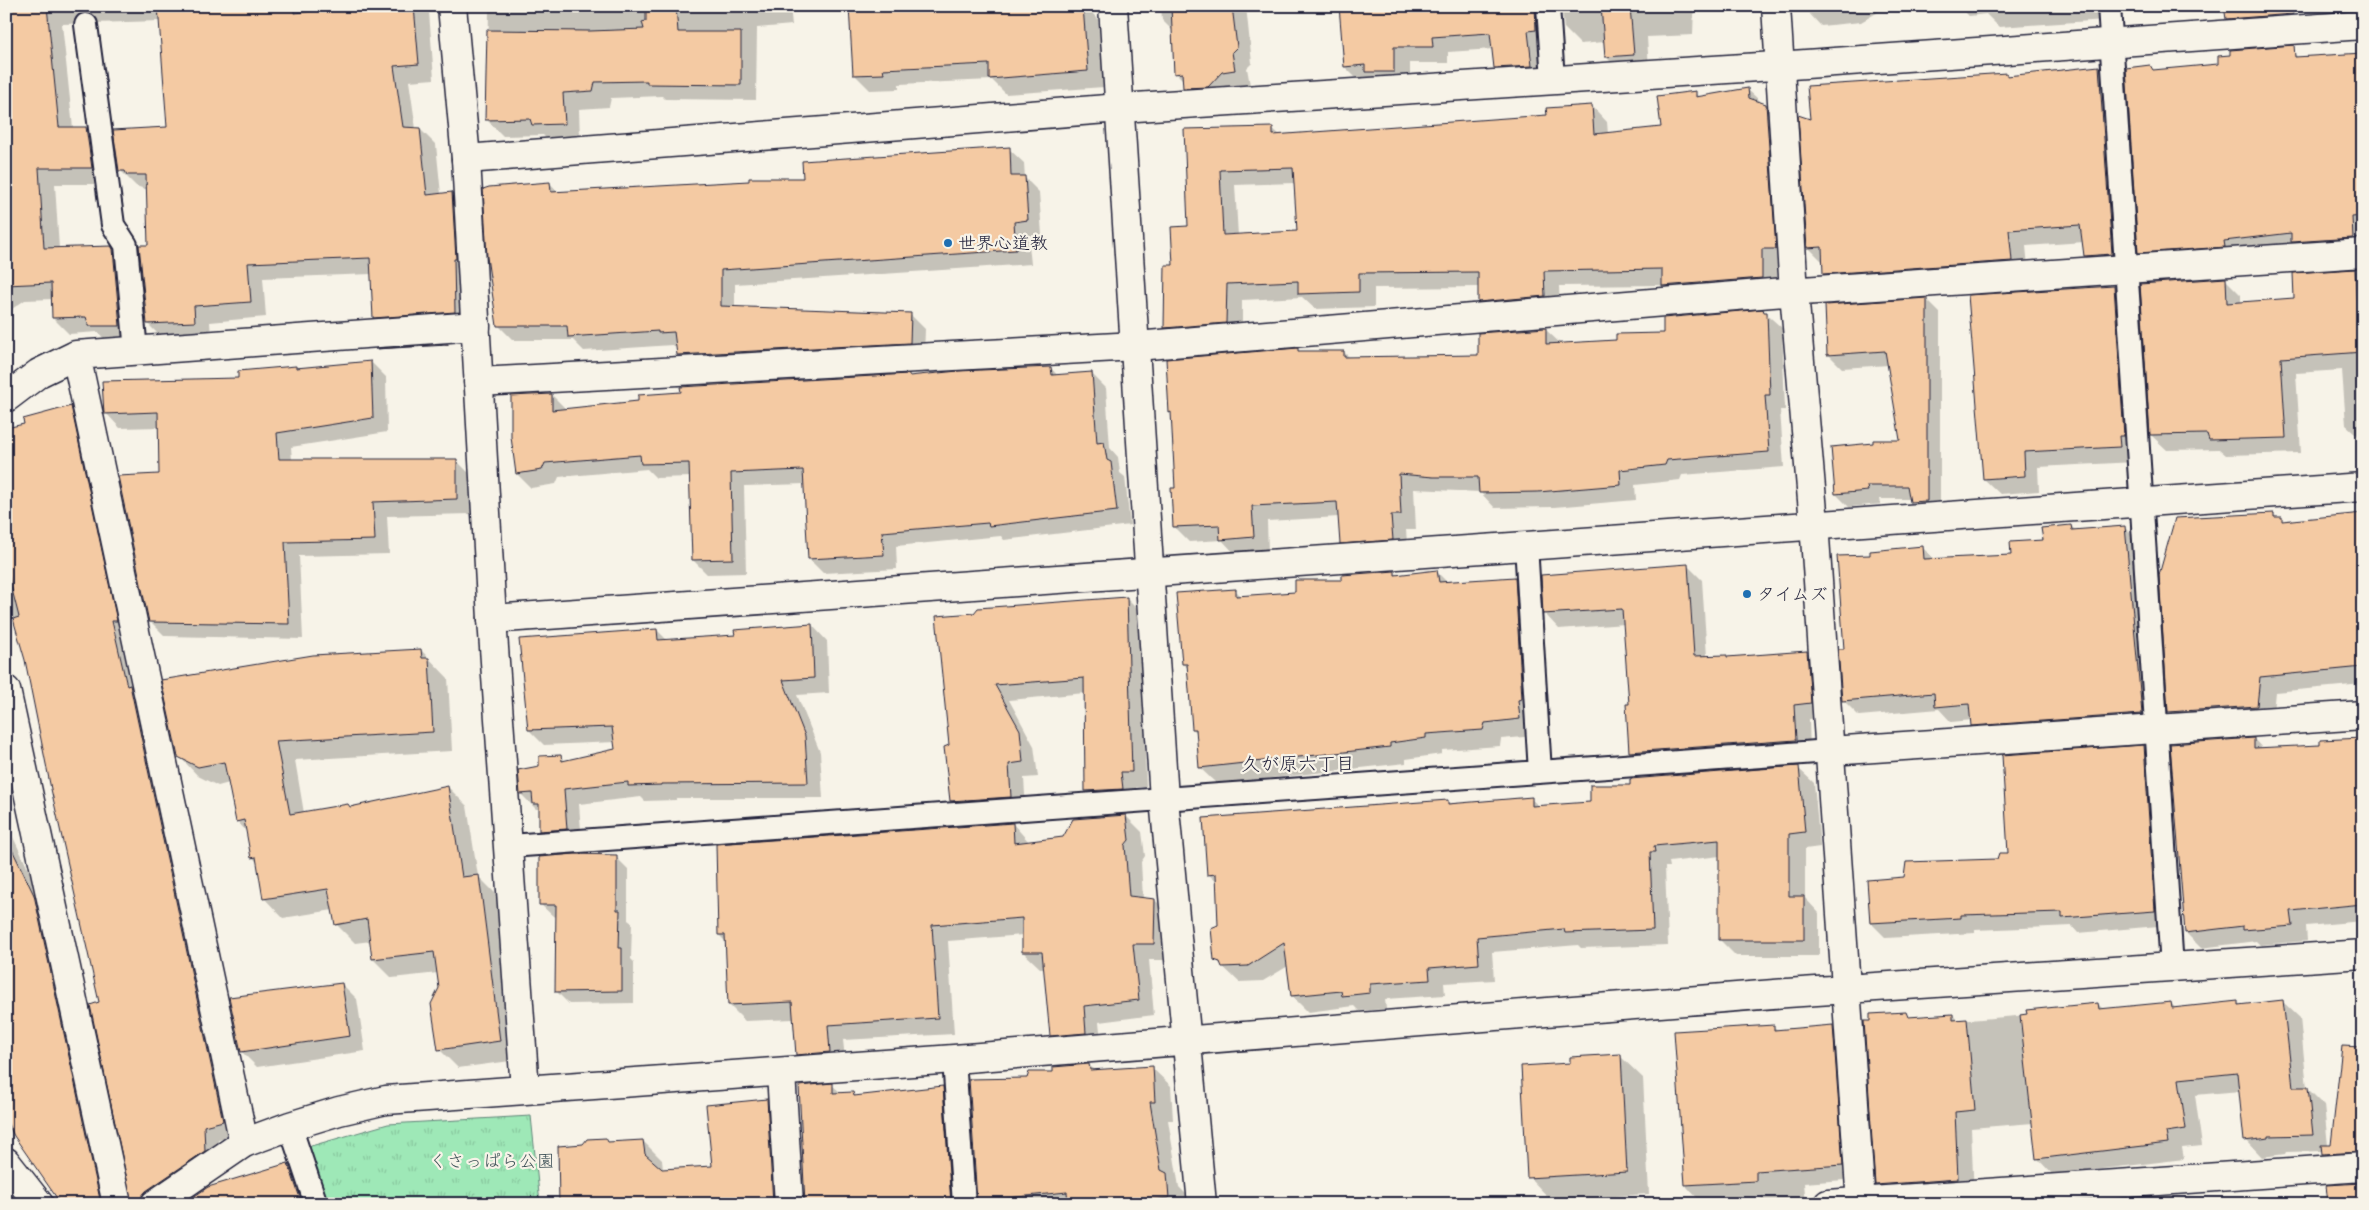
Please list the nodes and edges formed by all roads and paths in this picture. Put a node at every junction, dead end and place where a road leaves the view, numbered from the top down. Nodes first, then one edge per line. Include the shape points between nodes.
1 (452, 6) edge
2 (1113, 6) edge
3 (1548, 6) edge
4 (1776, 6) edge
5 (2110, 6) edge
6 (86, 25) dead end
7 (2363, 25) edge
8 (2112, 42) junction
9 (1781, 65) junction
10 (1553, 80) junction
11 (1120, 108) junction
12 (466, 159) junction
13 (2363, 252) edge
14 (2128, 270) junction
15 (1794, 292) junction
16 (476, 326) junction
17 (1136, 346) junction
18 (136, 351) junction
19 (76, 355) junction
20 (478, 382) junction
21 (6, 398) edge
22 (2363, 487) edge
23 (2141, 502) junction
24 (1814, 523) junction
25 (1526, 545) junction
26 (1151, 573) junction
27 (492, 618) junction
28 (6, 690) edge
29 (2363, 715) edge
30 (2157, 728) junction
31 (1830, 751) junction
32 (1540, 772) junction
33 (1164, 799) junction
34 (510, 846) junction
35 (2363, 954) edge
36 (2172, 968) junction
37 (1847, 990) junction
38 (1188, 1041) junction
39 (954, 1060) junction
40 (781, 1073) junction
41 (526, 1090) junction
42 (290, 1126) junction
43 (244, 1143) junction
44 (6, 1162) edge
45 (2363, 1167) edge
46 (1861, 1202) edge
47 (39, 1204) edge
48 (117, 1204) edge
49 (155, 1204) edge
50 (316, 1204) edge
51 (789, 1204) edge
52 (964, 1204) edge
53 (1202, 1204) edge
54 (1828, 1204) edge

1 - 12 street
2 - 11 street
3 - 10 lane
4 - 9 street
5 - 8 lane
6 - 18 lane via 113,225 126,245
7 - 8 street
8 - 9 street
8 - 14 lane
9 - 10 street
9 - 15 street
10 - 11 street
11 - 12 street
11 - 17 street
12 - 16 street
13 - 14 street
14 - 15 street
14 - 23 lane
15 - 17 street
15 - 24 street
16 - 18 street
16 - 20 street
17 - 20 street
17 - 26 street
18 - 19 street
19 - 21 street via 39,373
19 - 43 street
20 - 27 street
22 - 23 street
23 - 24 street
23 - 30 lane
24 - 25 street
24 - 31 street
25 - 26 street
25 - 32 lane
26 - 27 street
26 - 33 street
27 - 34 street
28 - 48 street
29 - 30 street
30 - 31 street
30 - 36 lane
31 - 32 lane
31 - 37 street
32 - 33 lane
33 - 34 lane
33 - 38 street
34 - 41 street
35 - 36 street
36 - 37 street
37 - 38 street
37 - 46 street
38 - 39 street
38 - 53 street
39 - 40 street
39 - 52 lane
40 - 41 street
40 - 51 street
41 - 42 street via 386,1100 339,1110
42 - 43 street
42 - 50 lane
43 - 49 street
44 - 47 street
45 - 46 street
46 - 54 street

